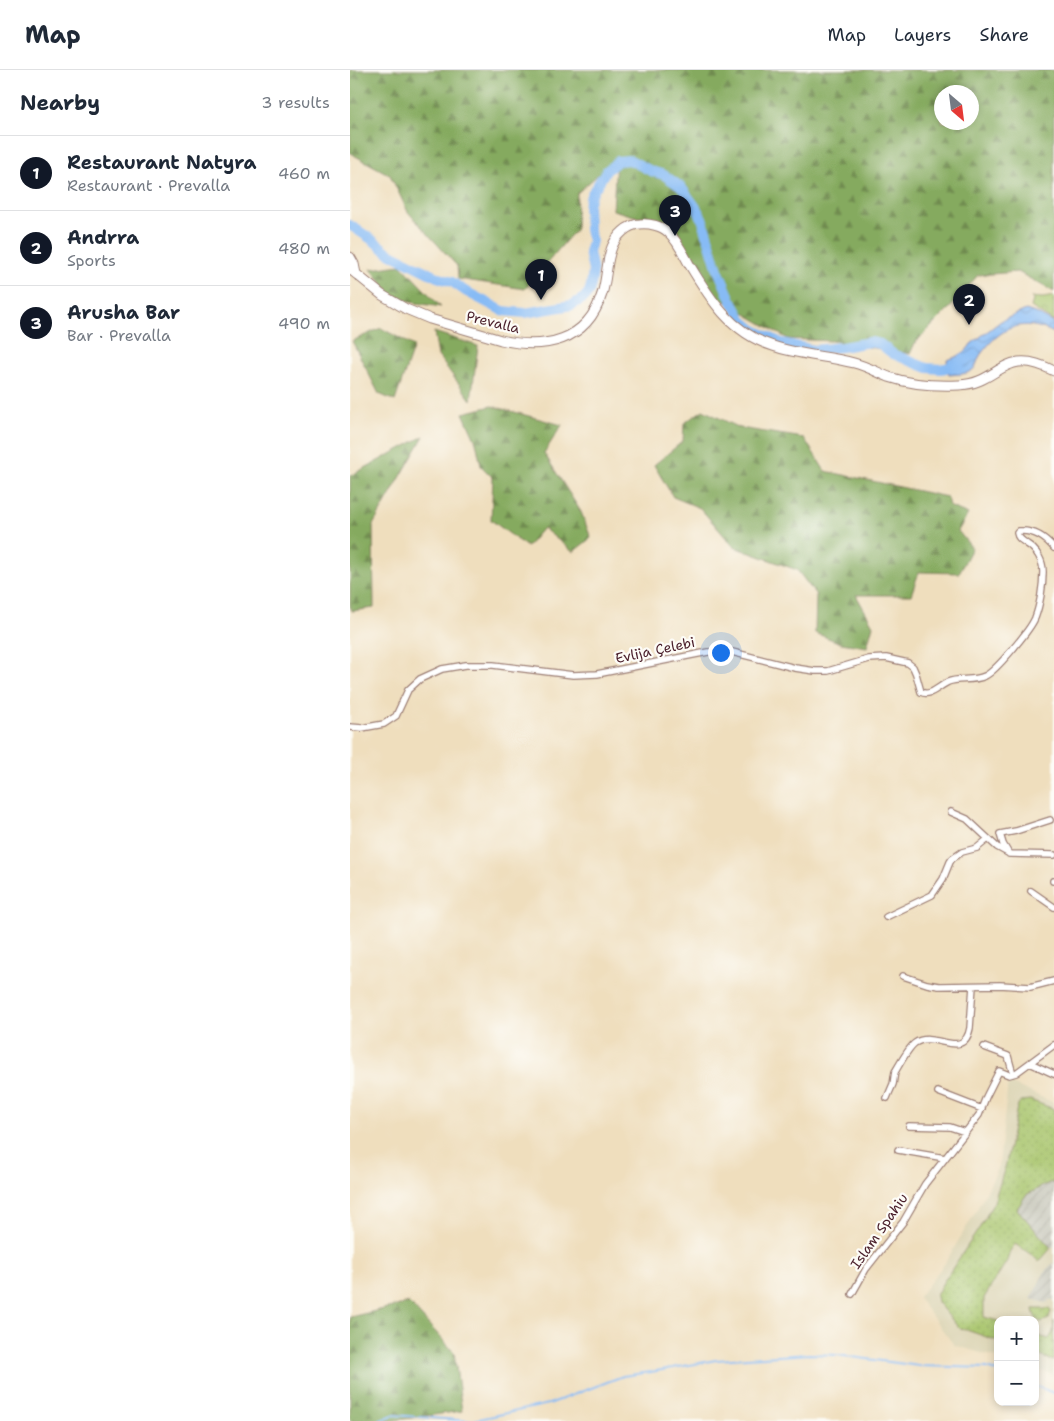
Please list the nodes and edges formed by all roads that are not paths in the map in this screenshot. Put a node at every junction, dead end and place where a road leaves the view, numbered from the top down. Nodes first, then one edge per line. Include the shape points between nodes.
1 (350, 257) edge
2 (353, 272) edge
3 (1054, 371) edge
4 (1054, 548) edge
5 (350, 727) edge
6 (951, 812) dead end
7 (1050, 820) dead end
8 (988, 839) junction
9 (1009, 854) junction
10 (1054, 855) edge
11 (1031, 891) dead end
12 (1054, 907) edge
13 (886, 917) dead end
14 (903, 976) dead end
15 (1054, 981) edge
16 (973, 986) junction
17 (1054, 1045) edge
18 (984, 1047) dead end
19 (1030, 1063) junction
20 (1013, 1074) junction
21 (1054, 1074) edge
22 (938, 1092) dead end
23 (887, 1098) dead end
24 (982, 1109) junction
25 (909, 1126) dead end
26 (965, 1132) junction
27 (898, 1150) dead end
28 (945, 1158) junction
29 (852, 1294) dead end

1 - 2 main road via 354,264
2 - 3 main road, Prevalla via 394,303 430,319 515,343 550,343 566,338 587,321 602,296 613,244 628,228 645,224 664,229 672,235 703,287 733,325 770,346 856,363 916,384 972,383 1006,365 1020,362 1034,363
4 - 5 street, Evlija Çelebi via 1039,534 1022,530 1017,533 1041,560 1043,570 1035,618 990,674 976,679 950,681 929,693 921,692 913,667 886,658 822,671 795,668 732,652 708,652 597,674 573,675 494,665 466,665 442,669 420,679 408,690 396,716 384,724
6 - 8 street via 967,819
7 - 9 street via 1000,834
8 - 9 street
8 - 13 street via 977,848 952,859 932,895
9 - 10 street
11 - 12 street
14 - 16 street via 935,986
15 - 16 street via 1030,987
16 - 23 street via 970,1028 964,1041 953,1045 922,1040 913,1044 895,1073
17 - 19 street, Islam Spahiu
18 - 20 street via 1008,1056
19 - 20 street, Islam Spahiu
19 - 21 street
20 - 24 street, Islam Spahiu via 999,1071
22 - 24 street
24 - 26 street, Islam Spahiu
25 - 26 street via 950,1127
26 - 28 street, Islam Spahiu
27 - 28 street
28 - 29 street, Islam Spahiu via 903,1222 866,1269

